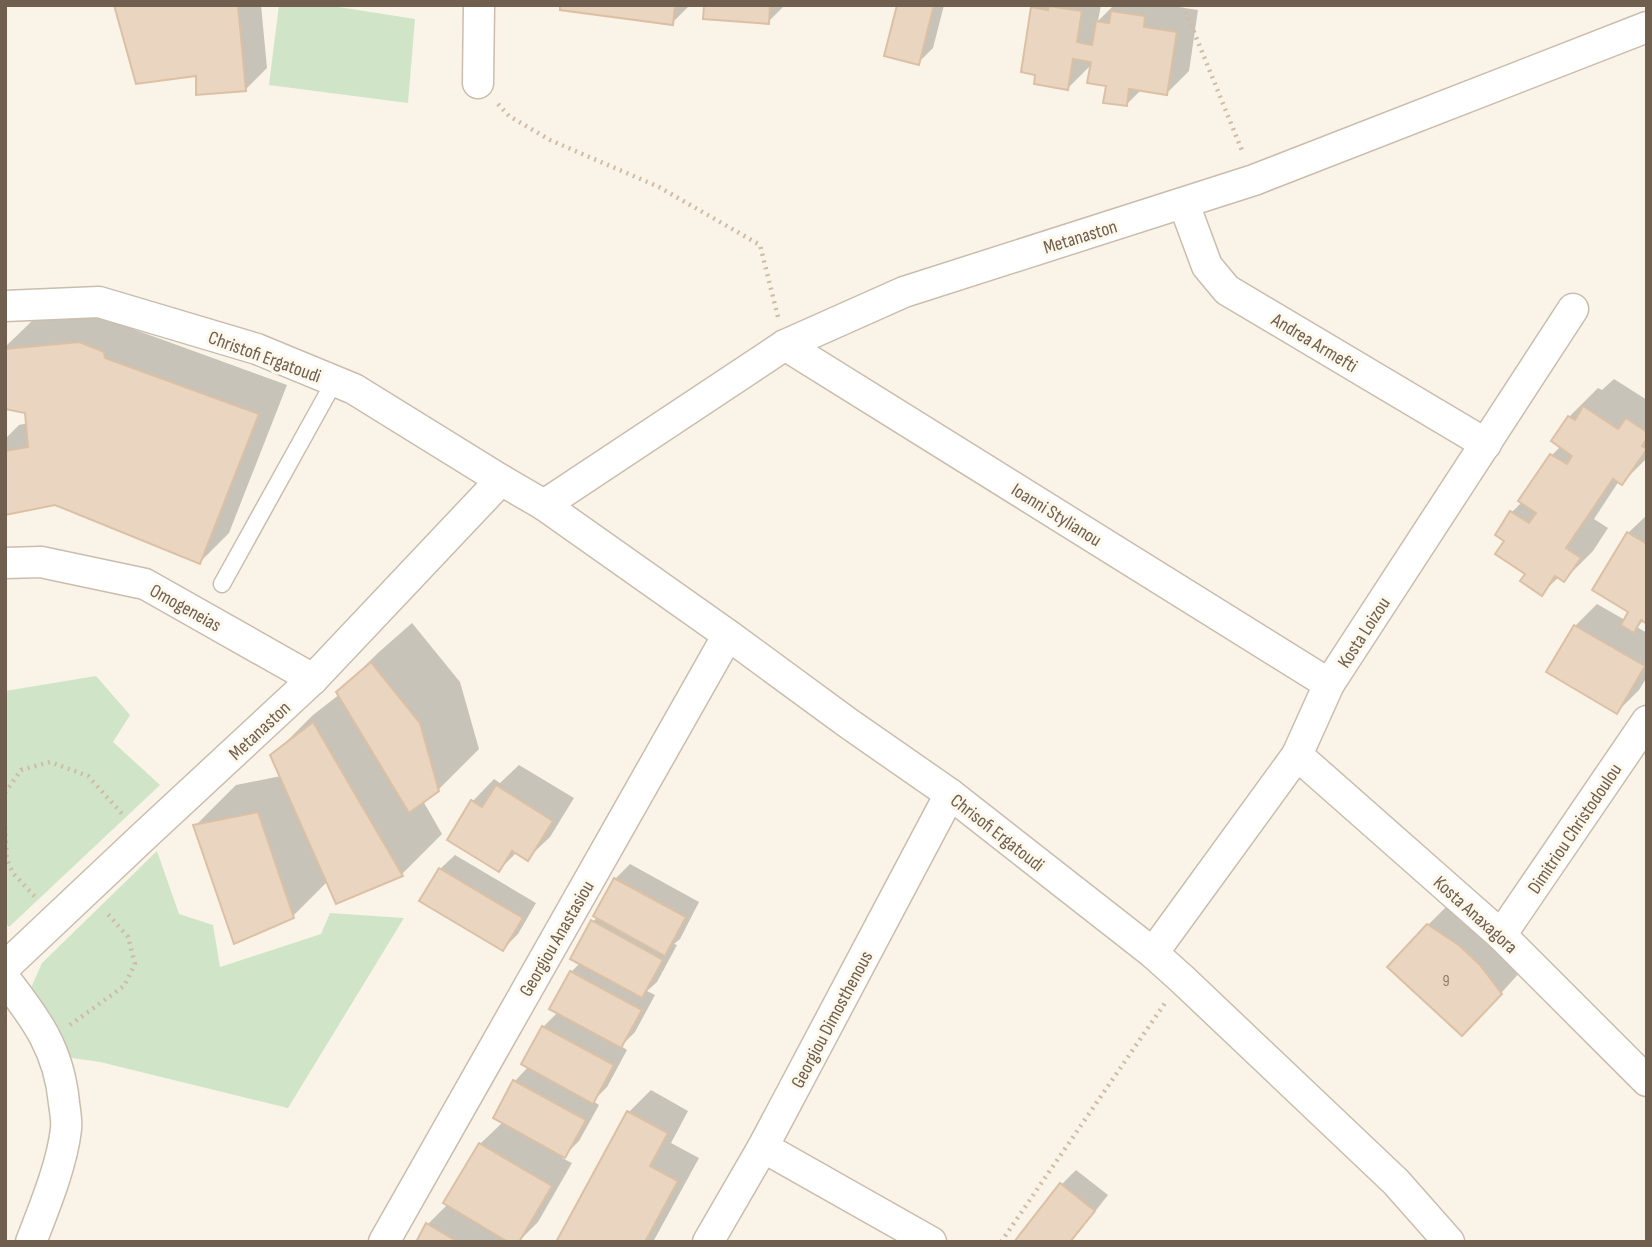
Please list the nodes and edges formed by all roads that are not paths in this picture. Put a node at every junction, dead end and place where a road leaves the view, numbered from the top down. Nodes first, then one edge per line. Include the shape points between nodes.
1 (480, 5) edge
2 (1646, 28) edge
3 (478, 83) road end
4 (1184, 204) junction
5 (5, 306) edge
6 (1573, 309) dead end
7 (785, 345) junction
8 (334, 382) junction
9 (1486, 444) junction
10 (501, 480) junction
11 (544, 505) junction
12 (5, 563) edge
13 (222, 584) dead end
14 (729, 635) junction
15 (313, 680) junction
16 (1329, 684) junction
17 (1647, 721) edge
18 (1297, 755) junction
19 (950, 794) junction
20 (1501, 935) junction
21 (1153, 954) junction
22 (5, 967) edge
23 (5, 979) edge
24 (1647, 1081) edge
25 (763, 1147) junction
26 (31, 1242) edge
27 (384, 1242) edge
28 (709, 1242) edge
29 (931, 1242) edge
30 (1449, 1242) edge

1 - 3 street
2 - 4 street, Metanaston
4 - 7 street, Metanaston via 904,292
4 - 9 street, Andrea Armefti via 1207,266 1227,290
5 - 8 street, Christofi Ergatoudi via 99,302 257,349
6 - 9 street, Kosta Loizou
7 - 11 street, Metanaston
7 - 16 street, Ioanni Stylianou
8 - 10 street, Christofi Ergatoudi via 354,389
8 - 13 lane
9 - 16 street, Kosta Loizou
10 - 11 street, Chrisofi Ergatoudi
10 - 15 street, Metanaston
11 - 14 street, Chrisofi Ergatoudi
12 - 15 street, Omogeneias via 41,562 145,584
14 - 19 street, Chrisofi Ergatoudi
14 - 27 street, Georgiou Anastasiou
15 - 22 street, Metanaston
16 - 18 street, Kosta Loizou
17 - 20 street, Dimitriou Christodoulou
18 - 20 street, Kosta Anaxagora
18 - 21 street, Kosta Loizou
19 - 21 street, Chrisofi Ergatoudi
19 - 25 street, Georgiou Dimosthenous
20 - 24 street, Kosta Anaxagora
21 - 30 street, Chrisofi Ergatoudi via 1396,1182
23 - 26 street via 51,1045 62,1085 66,1128 56,1174
25 - 28 street, Georgiou Dimosthenous
25 - 29 street

